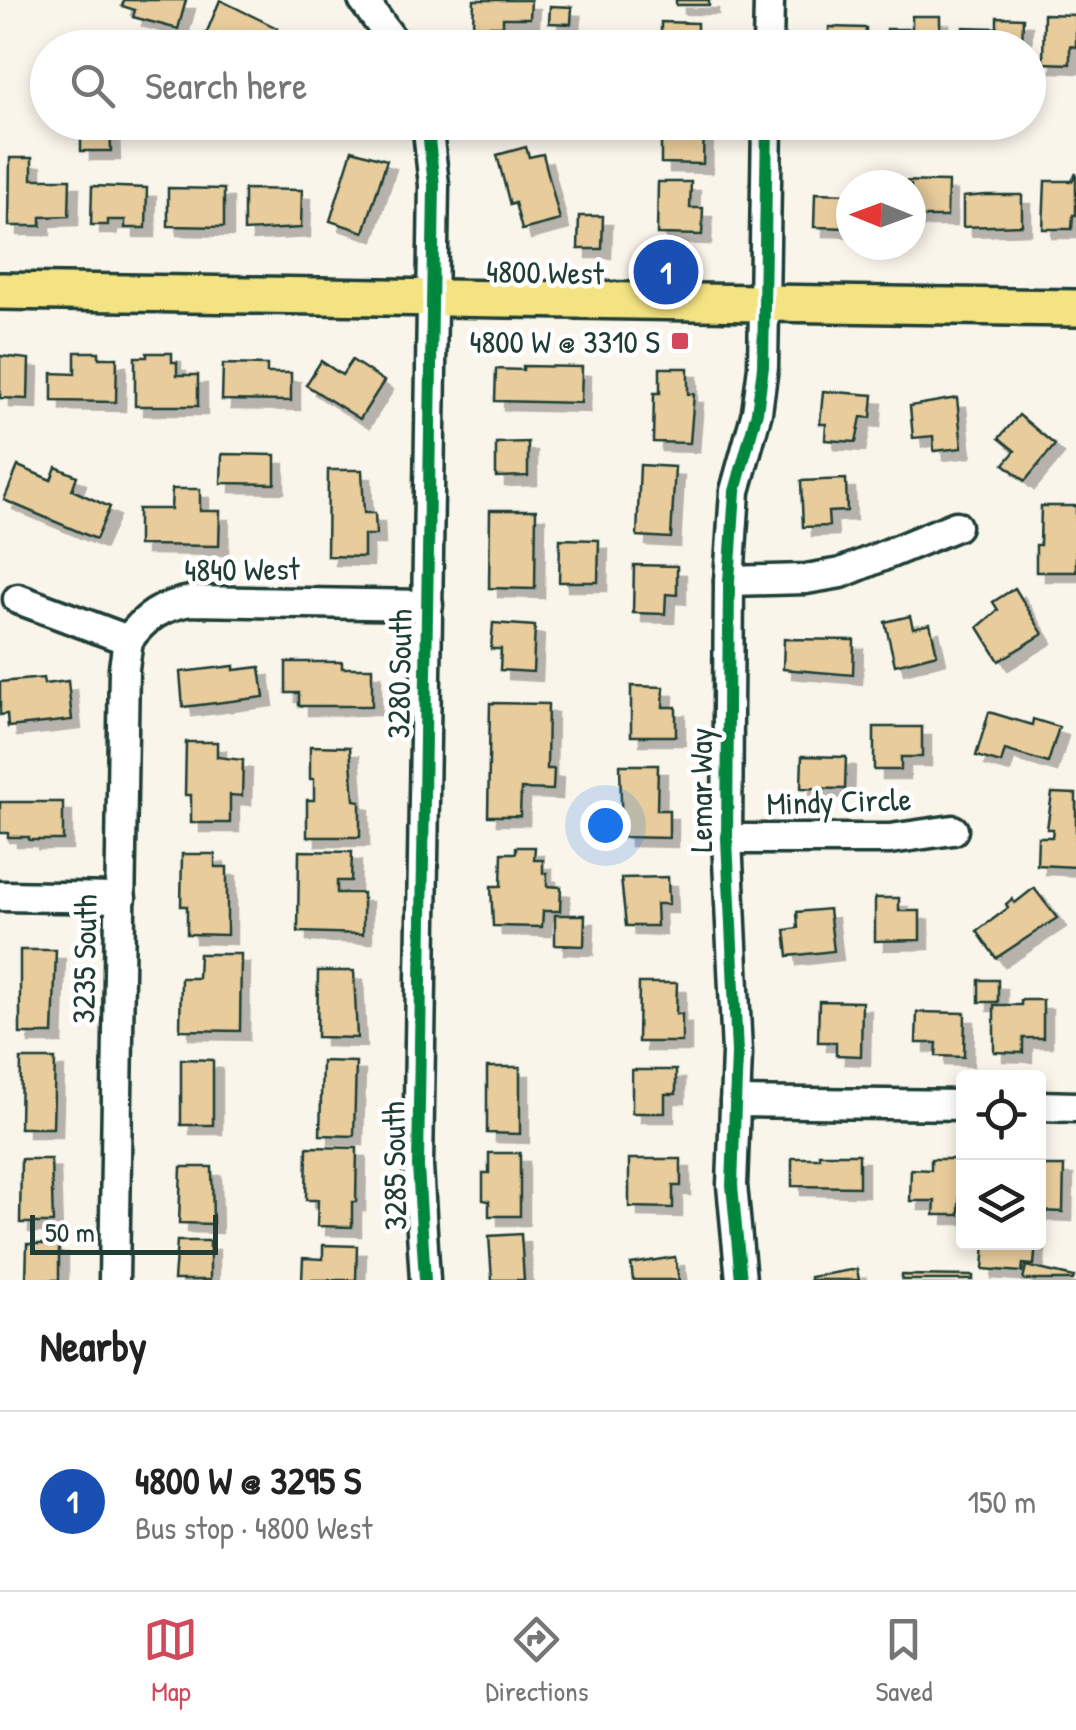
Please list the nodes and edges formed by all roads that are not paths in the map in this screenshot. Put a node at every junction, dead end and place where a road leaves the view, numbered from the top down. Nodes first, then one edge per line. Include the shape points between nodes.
1 (362, 0) edge
2 (768, 0) edge
3 (384, 30) edge
4 (768, 30) edge
5 (429, 140) edge
6 (767, 140) edge
7 (0, 290) edge
8 (433, 298) junction
9 (764, 303) junction
10 (1076, 308) edge
11 (956, 526) dead end
12 (729, 581) junction
13 (18, 599) dead end
14 (428, 605) junction
15 (128, 640) junction
16 (953, 830) dead end
17 (727, 839) junction
18 (0, 896) edge
19 (120, 898) junction
20 (420, 1052) joint
21 (734, 1102) junction
22 (956, 1105) edge
23 (1046, 1106) edge
24 (1076, 1107) edge
25 (114, 1280) edge
26 (425, 1280) edge
27 (741, 1280) edge

1 - 3 street
2 - 4 street
5 - 8 street, 3280 South
6 - 9 street, Lemar Way
7 - 8 main road, 4800 West
8 - 9 main road, 4800 West
8 - 14 street, 3280 South
9 - 10 main road, 4800 West
9 - 12 street, Lemar Way via 763,367 735,491
11 - 12 street via 841,573
12 - 17 street, Lemar Way
13 - 15 street
14 - 15 street, 4840 West via 190,602 155,612
14 - 20 street, 3280 South
15 - 19 street, 3235 South
16 - 17 street, Mindy Circle via 890,839
17 - 21 street, Lemar Way
18 - 19 street
19 - 25 street, 3235 South
20 - 26 street, 3285 South
21 - 22 street
21 - 27 street, Lemar Way via 732,1185
23 - 24 street

